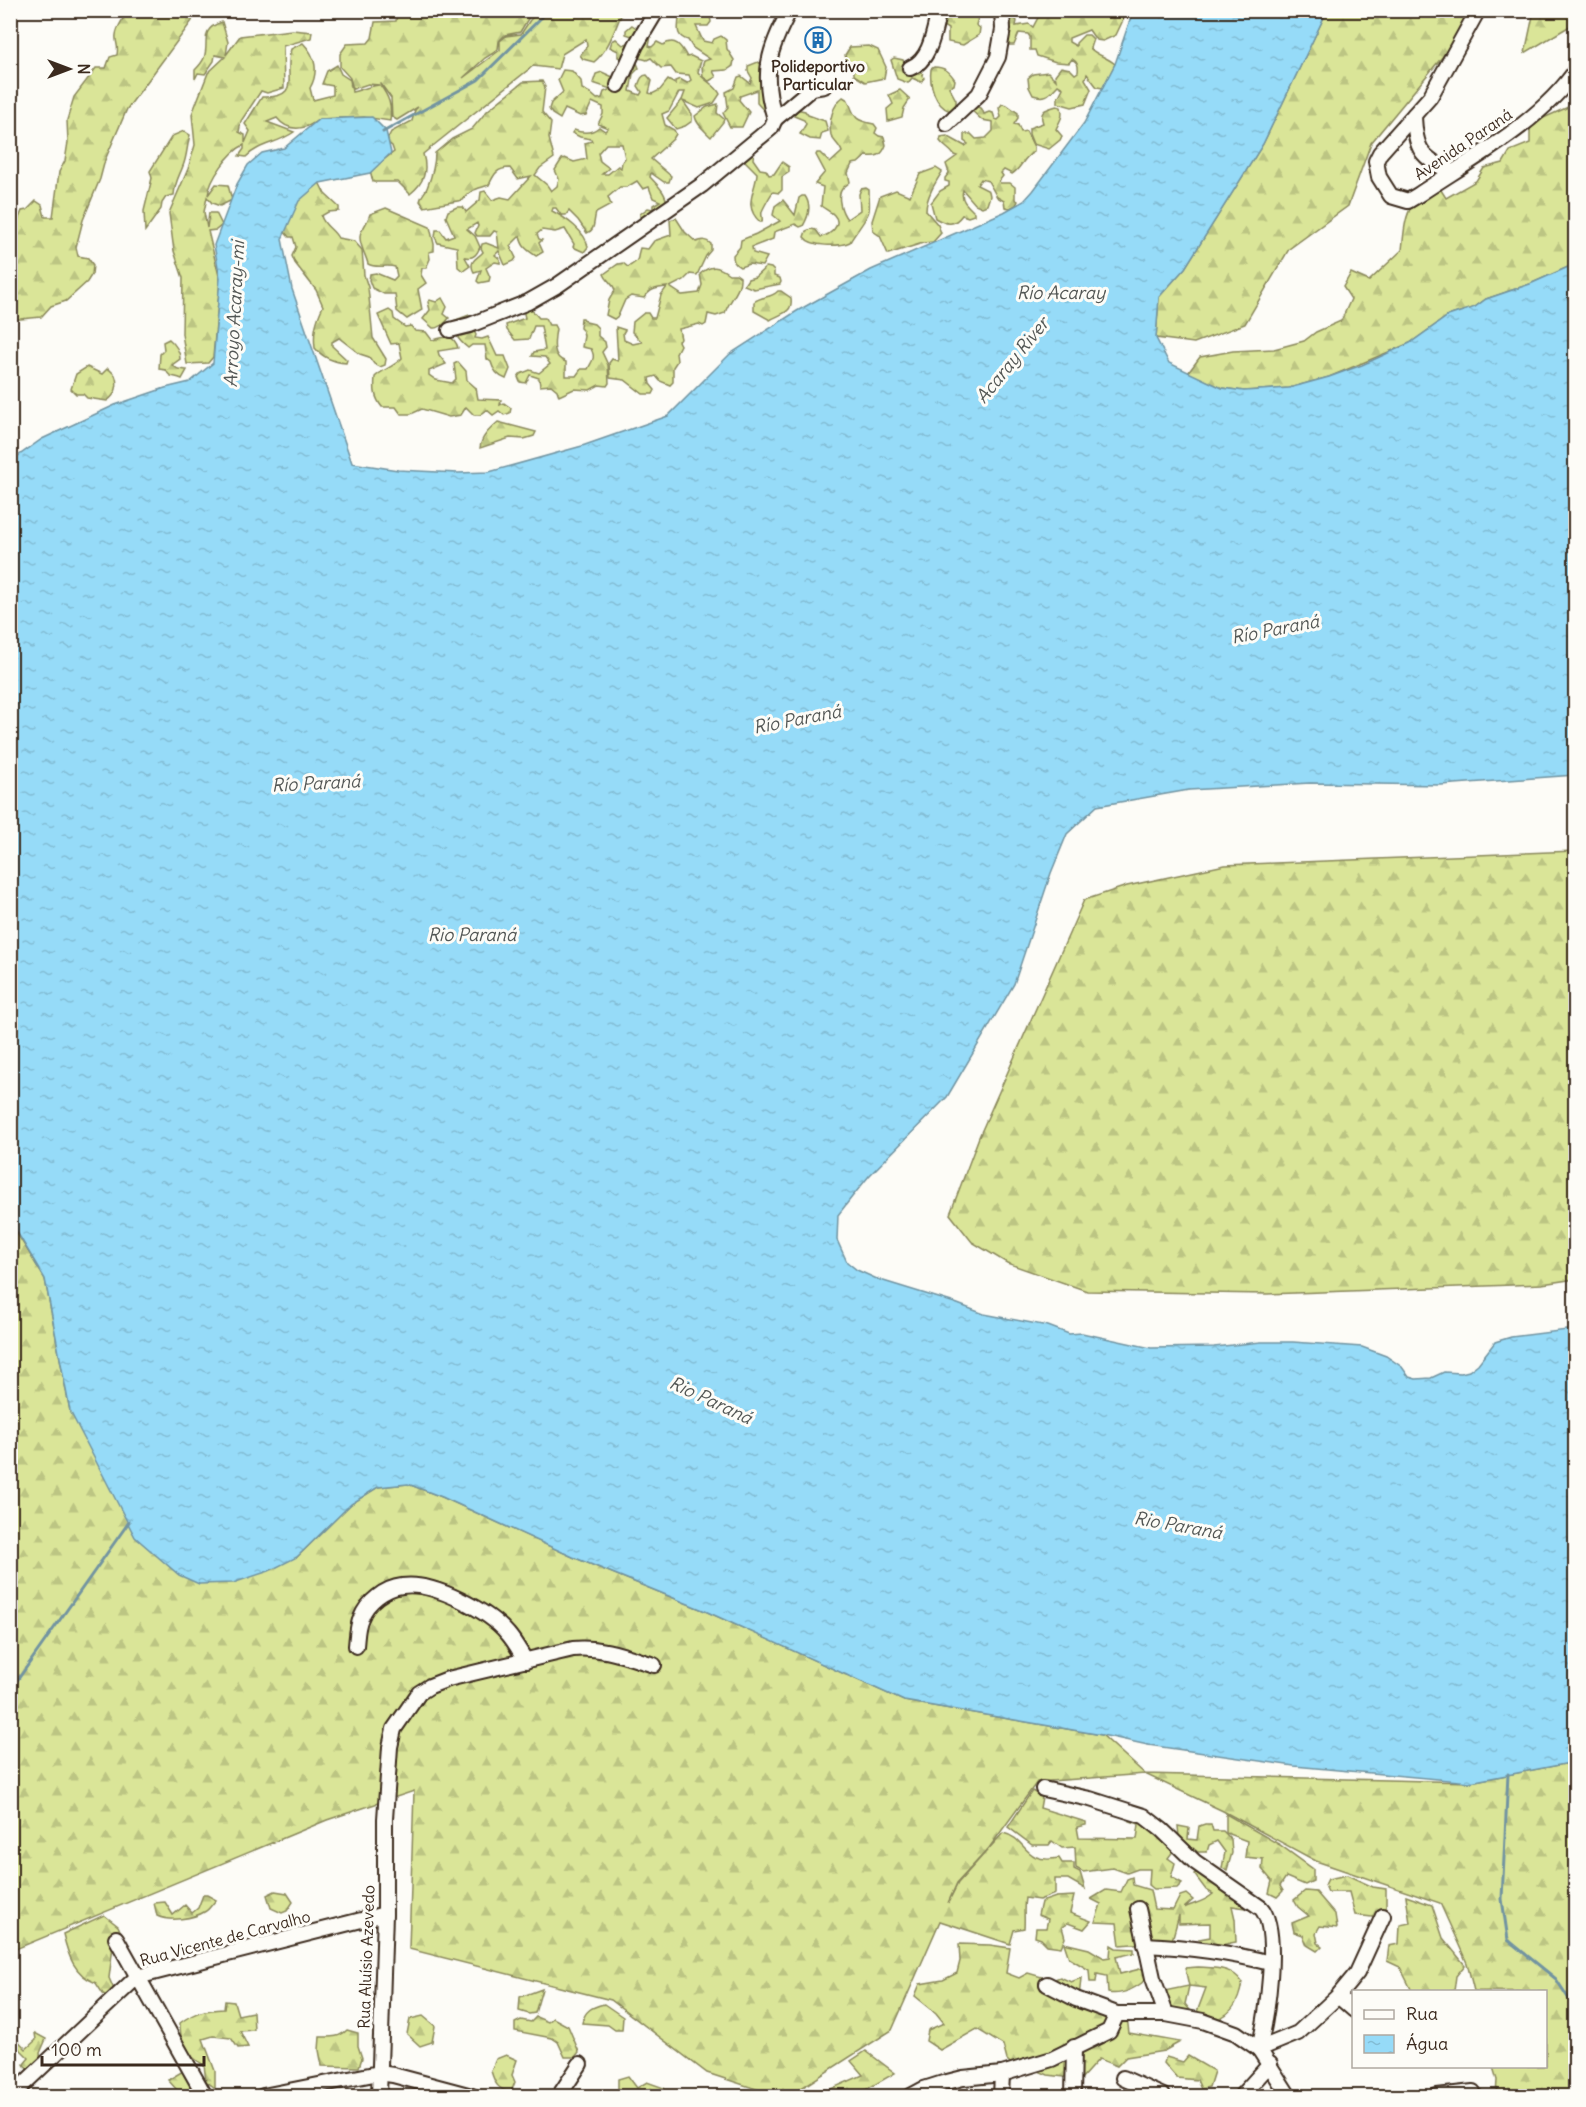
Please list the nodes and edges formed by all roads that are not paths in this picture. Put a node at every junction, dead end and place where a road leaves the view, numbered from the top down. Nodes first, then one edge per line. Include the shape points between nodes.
1 (657, 10) edge
2 (790, 10) edge
3 (939, 10) edge
4 (1002, 10) edge
5 (1478, 10) edge
6 (910, 68) dead end
7 (1575, 70) edge
8 (618, 85) dead end
9 (824, 86) dead end
10 (1414, 115) junction
11 (775, 119) junction
12 (946, 124) dead end
13 (1452, 172) junction
14 (450, 330) dead end
15 (356, 1646) dead end
16 (526, 1661) junction
17 (654, 1665) dead end
18 (1043, 1789) dead end
19 (1138, 1909) dead end
20 (386, 1914) junction
21 (1383, 1916) dead end
22 (116, 1938) dead end
23 (1145, 1945) junction
24 (1270, 1963) junction
25 (138, 1977) junction
26 (1047, 1984) dead end
27 (1338, 1996) junction
28 (1352, 2009) edge
29 (1117, 2014) junction
30 (1166, 2014) junction
31 (1074, 2047) junction
32 (1259, 2049) junction
33 (580, 2064) dead end
34 (1270, 2064) junction
35 (379, 2073) junction
36 (1002, 2074) junction
37 (1123, 2078) dead end
38 (1473, 2092) dead end
39 (10, 2097) edge
40 (205, 2097) edge
41 (263, 2097) edge
42 (379, 2097) edge
43 (472, 2097) edge
44 (559, 2097) edge
45 (911, 2097) edge
46 (1001, 2097) edge
47 (1073, 2097) edge
48 (1163, 2097) edge
49 (1241, 2097) edge
50 (1289, 2097) edge
51 (1437, 2097) edge

1 - 8 street
2 - 11 street via 768,57
3 - 6 street via 926,53
4 - 12 street via 998,57 979,94
5 - 10 street, Avenida Paraná via 1430,97
7 - 13 street, Avenida Paraná via 1563,88 1522,125
9 - 11 street via 813,88
10 - 13 street via 1415,137 1422,154
10 - 13 street, Avenida Paraná via 1376,161 1379,177 1391,196 1408,201
11 - 14 street via 771,128 702,185 558,285 528,302
15 - 16 street via 361,1618 371,1603 386,1591 404,1586 443,1593 478,1609 507,1633
16 - 17 street, Rua Aluísio Azevedo via 586,1648 607,1650
16 - 20 street, Rua Aluísio Azevedo via 448,1679 419,1693 394,1729 386,1819
18 - 24 street via 1144,1816 1195,1862 1266,1913
19 - 23 street
20 - 25 street, Rua Vicente de Carvalho
20 - 35 street, Rua Aluísio Azevedo
21 - 27 street via 1357,1973
22 - 25 street
23 - 24 street via 1203,1948
23 - 30 street
24 - 32 street
25 - 39 street, Rua Vicente de Carvalho
25 - 40 street
26 - 29 street
27 - 28 street
27 - 32 street via 1298,2033
29 - 30 street
29 - 31 street via 1109,2031
30 - 32 street via 1219,2026
31 - 36 street via 1052,2059
31 - 47 street
32 - 34 street
33 - 44 street
34 - 49 street
34 - 50 street
35 - 41 street
35 - 42 street, Rua Aluísio Azevedo
35 - 43 street
36 - 45 street via 963,2078 924,2089
36 - 46 street
37 - 48 street
38 - 51 street

